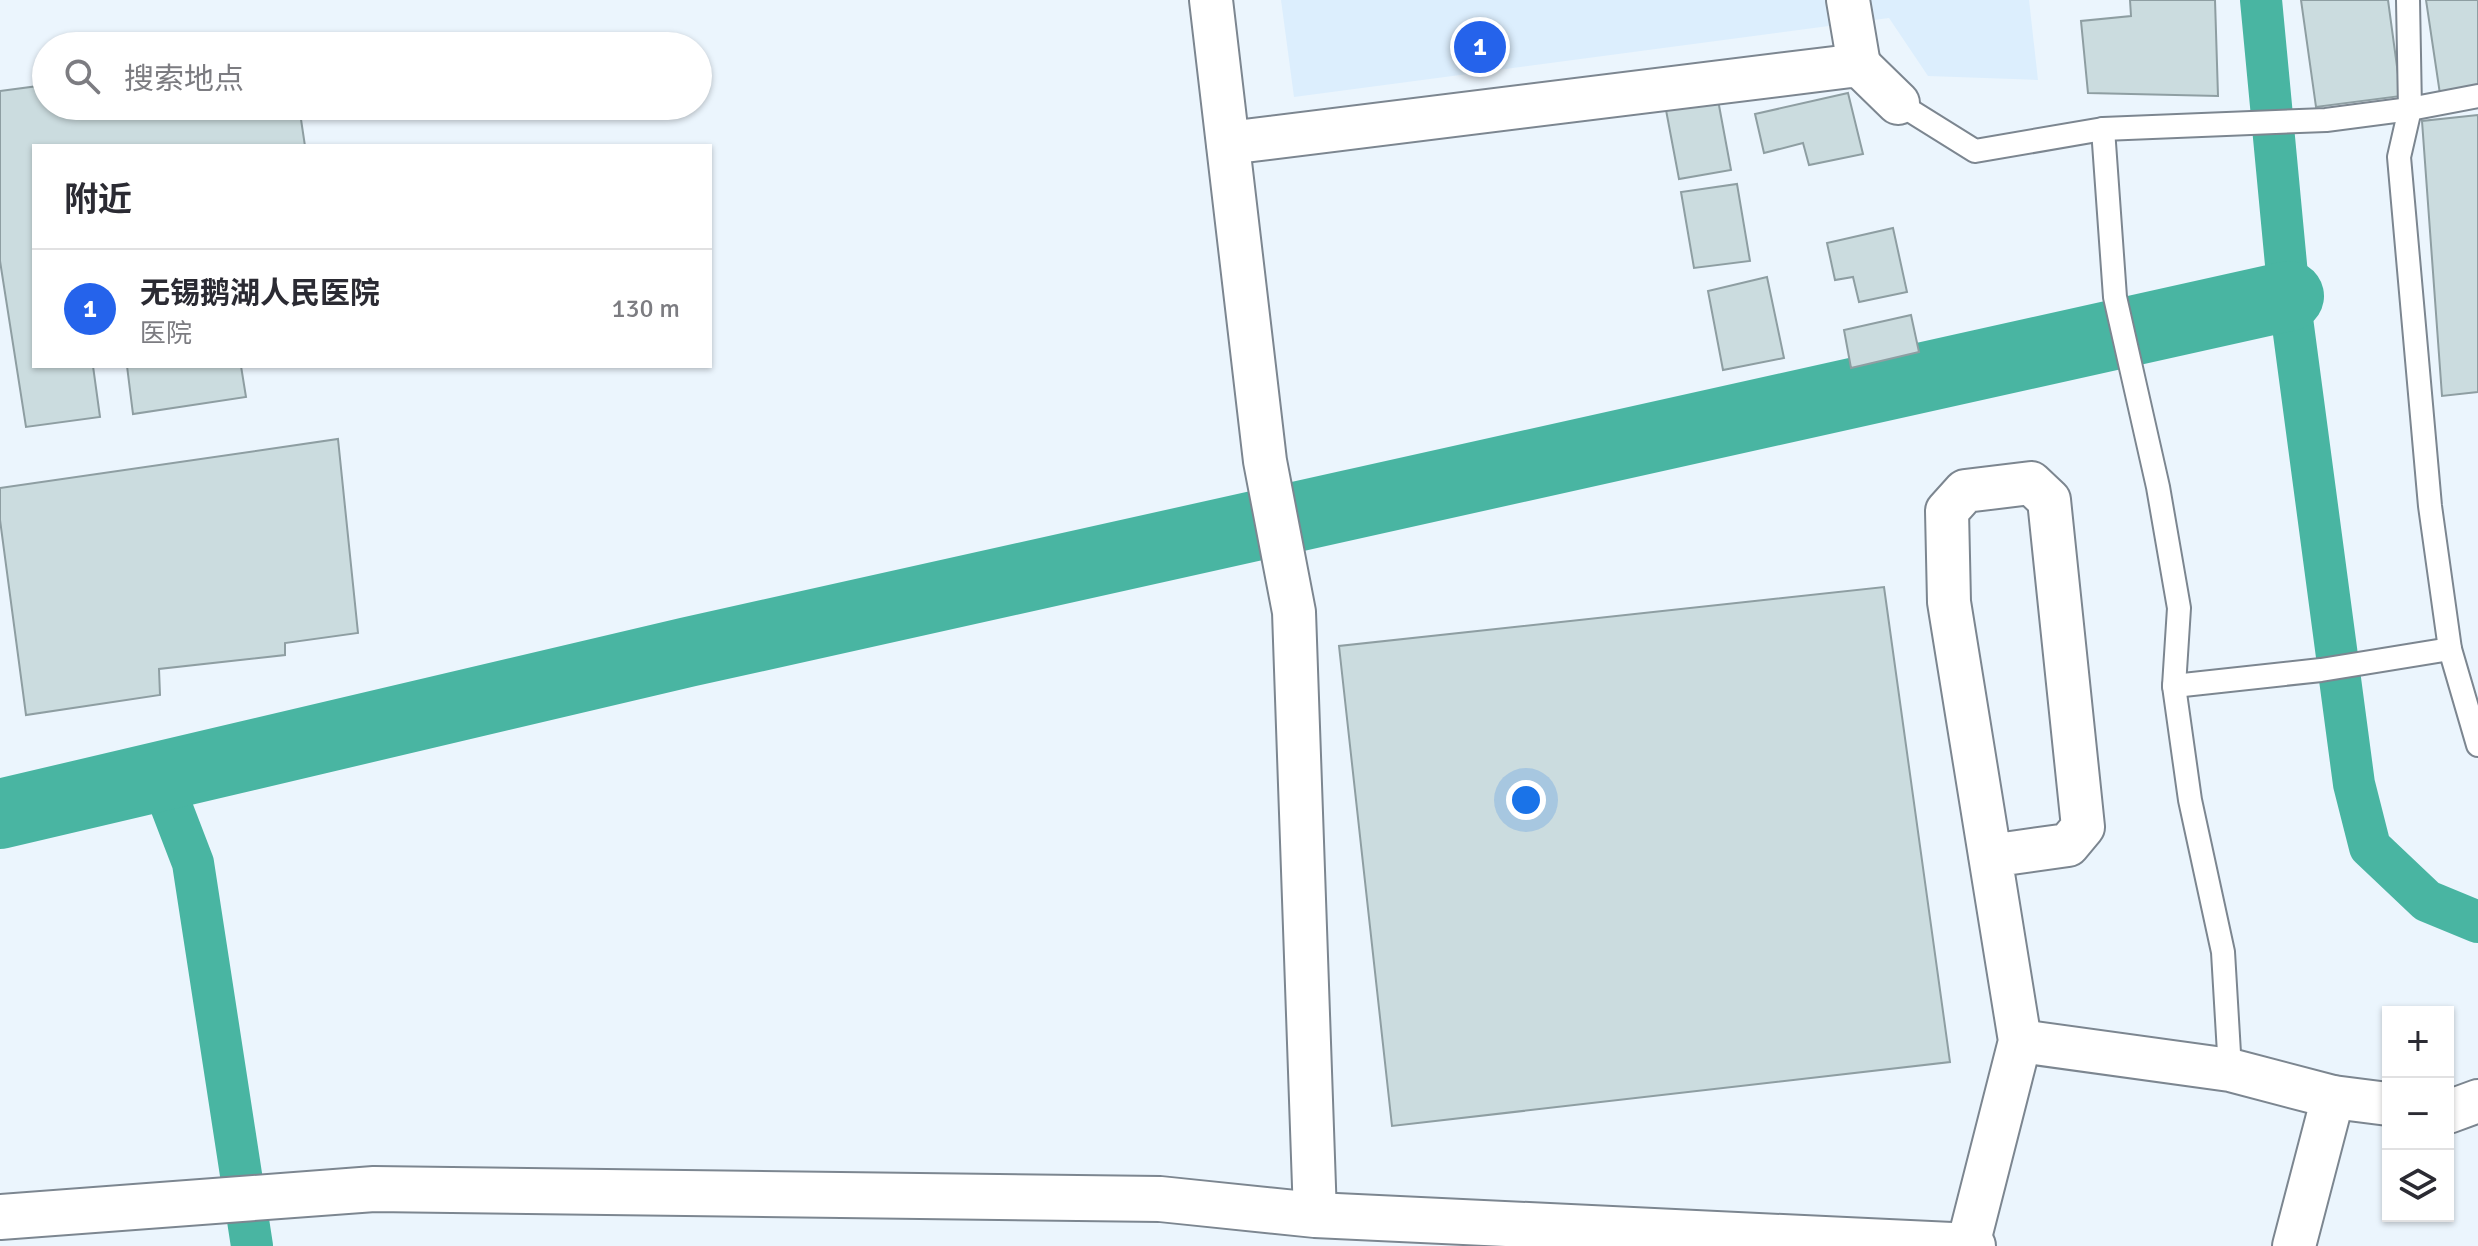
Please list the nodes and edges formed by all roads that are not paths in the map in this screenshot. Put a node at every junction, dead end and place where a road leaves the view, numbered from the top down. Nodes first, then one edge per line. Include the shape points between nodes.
1 (1211, 0) edge
2 (1848, 0) edge
3 (2408, 0) edge
4 (1859, 65) junction
5 (2478, 96) edge
6 (1898, 103) joint
7 (2410, 109) junction
8 (2103, 129) junction
9 (1228, 143) junction
10 (2450, 649) junction
11 (2174, 686) junction
12 (2478, 745) edge
13 (1990, 856) junction
14 (2020, 1041) junction
15 (2230, 1070) junction
16 (2333, 1097) junction
17 (2478, 1101) edge
18 (2382, 1103) edge
19 (2454, 1110) edge
20 (1315, 1215) junction
21 (0, 1217) edge
22 (1971, 1246) edge
23 (2294, 1246) edge

1 - 9 street
2 - 4 street
3 - 7 lane
4 - 6 street
4 - 9 street
5 - 7 lane
6 - 8 lane via 1975,151
7 - 8 lane via 2326,120
7 - 10 lane via 2399,157 2430,506
8 - 11 lane via 2115,297 2179,608
9 - 20 street via 1265,461 1294,612
10 - 11 lane
10 - 12 lane
11 - 15 lane via 2190,800 2223,952
13 - 13 street via 1949,602 1947,511 1965,491 2031,483 2049,500 2083,827 2068,845
13 - 14 street
14 - 15 street
14 - 22 street
15 - 16 street
16 - 18 street
16 - 23 street
17 - 19 street
20 - 21 street via 1160,1199 374,1189
20 - 22 street

